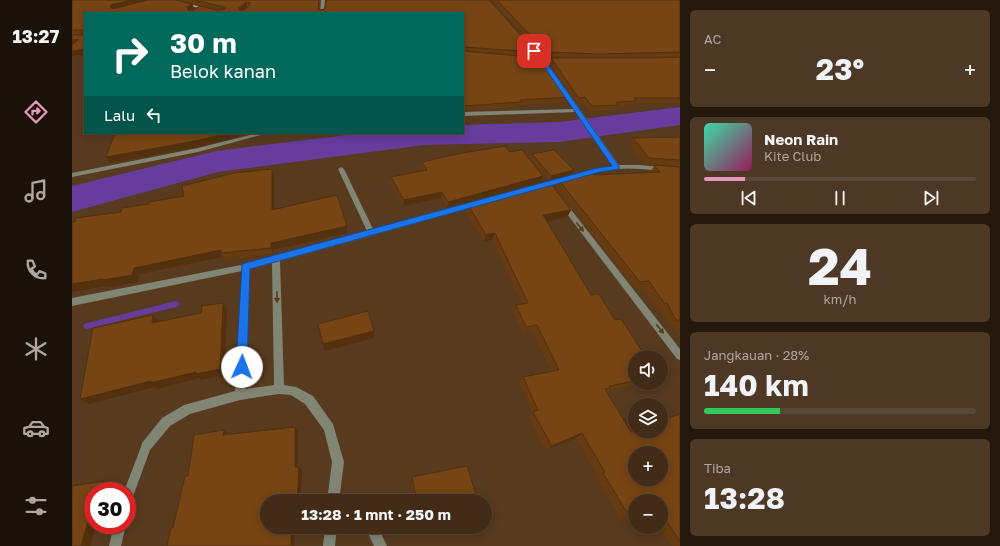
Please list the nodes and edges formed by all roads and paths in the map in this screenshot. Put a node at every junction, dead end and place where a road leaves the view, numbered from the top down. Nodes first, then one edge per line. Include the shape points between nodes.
1 (169, 0) edge
2 (323, 0) edge
3 (200, 8) junction
4 (196, 11) edge
5 (218, 12) edge
6 (322, 12) edge
7 (523, 39) edge
8 (528, 60) edge
9 (543, 61) junction
10 (564, 62) edge
11 (547, 67) edge
12 (560, 86) edge
13 (577, 110) junction
14 (464, 114) edge
15 (261, 134) edge
16 (617, 167) junction
17 (341, 169) dead end
18 (680, 171) edge
19 (72, 175) edge
20 (535, 188) edge
21 (550, 188) junction
22 (484, 202) edge
23 (371, 232) junction
24 (276, 258) junction
25 (246, 267) junction
26 (73, 304) edge
27 (680, 356) edge
28 (279, 389) junction
29 (240, 395) junction
30 (133, 482) edge
31 (334, 494) edge
32 (118, 534) edge
33 (330, 534) edge
34 (375, 534) edge
35 (115, 546) edge
36 (329, 546) edge
37 (381, 546) edge

1 - 3 street
2 - 6 street
3 - 4 street
3 - 5 street
7 - 9 street
8 - 9 street
9 - 10 street
9 - 11 street
12 - 13 street
13 - 14 street
13 - 16 street
15 - 19 street via 198,150
16 - 18 street
16 - 21 street via 600,170
17 - 23 street
20 - 21 street
21 -> 27 street
22 - 23 street
23 - 24 street
24 - 25 street
24 -> 28 street
25 - 26 street
25 - 29 street
28 - 29 street
28 - 31 street via 292,390 309,400 330,428 338,462
29 - 30 street via 188,409 166,422 146,447
32 - 35 street
33 - 36 street
34 - 37 street

